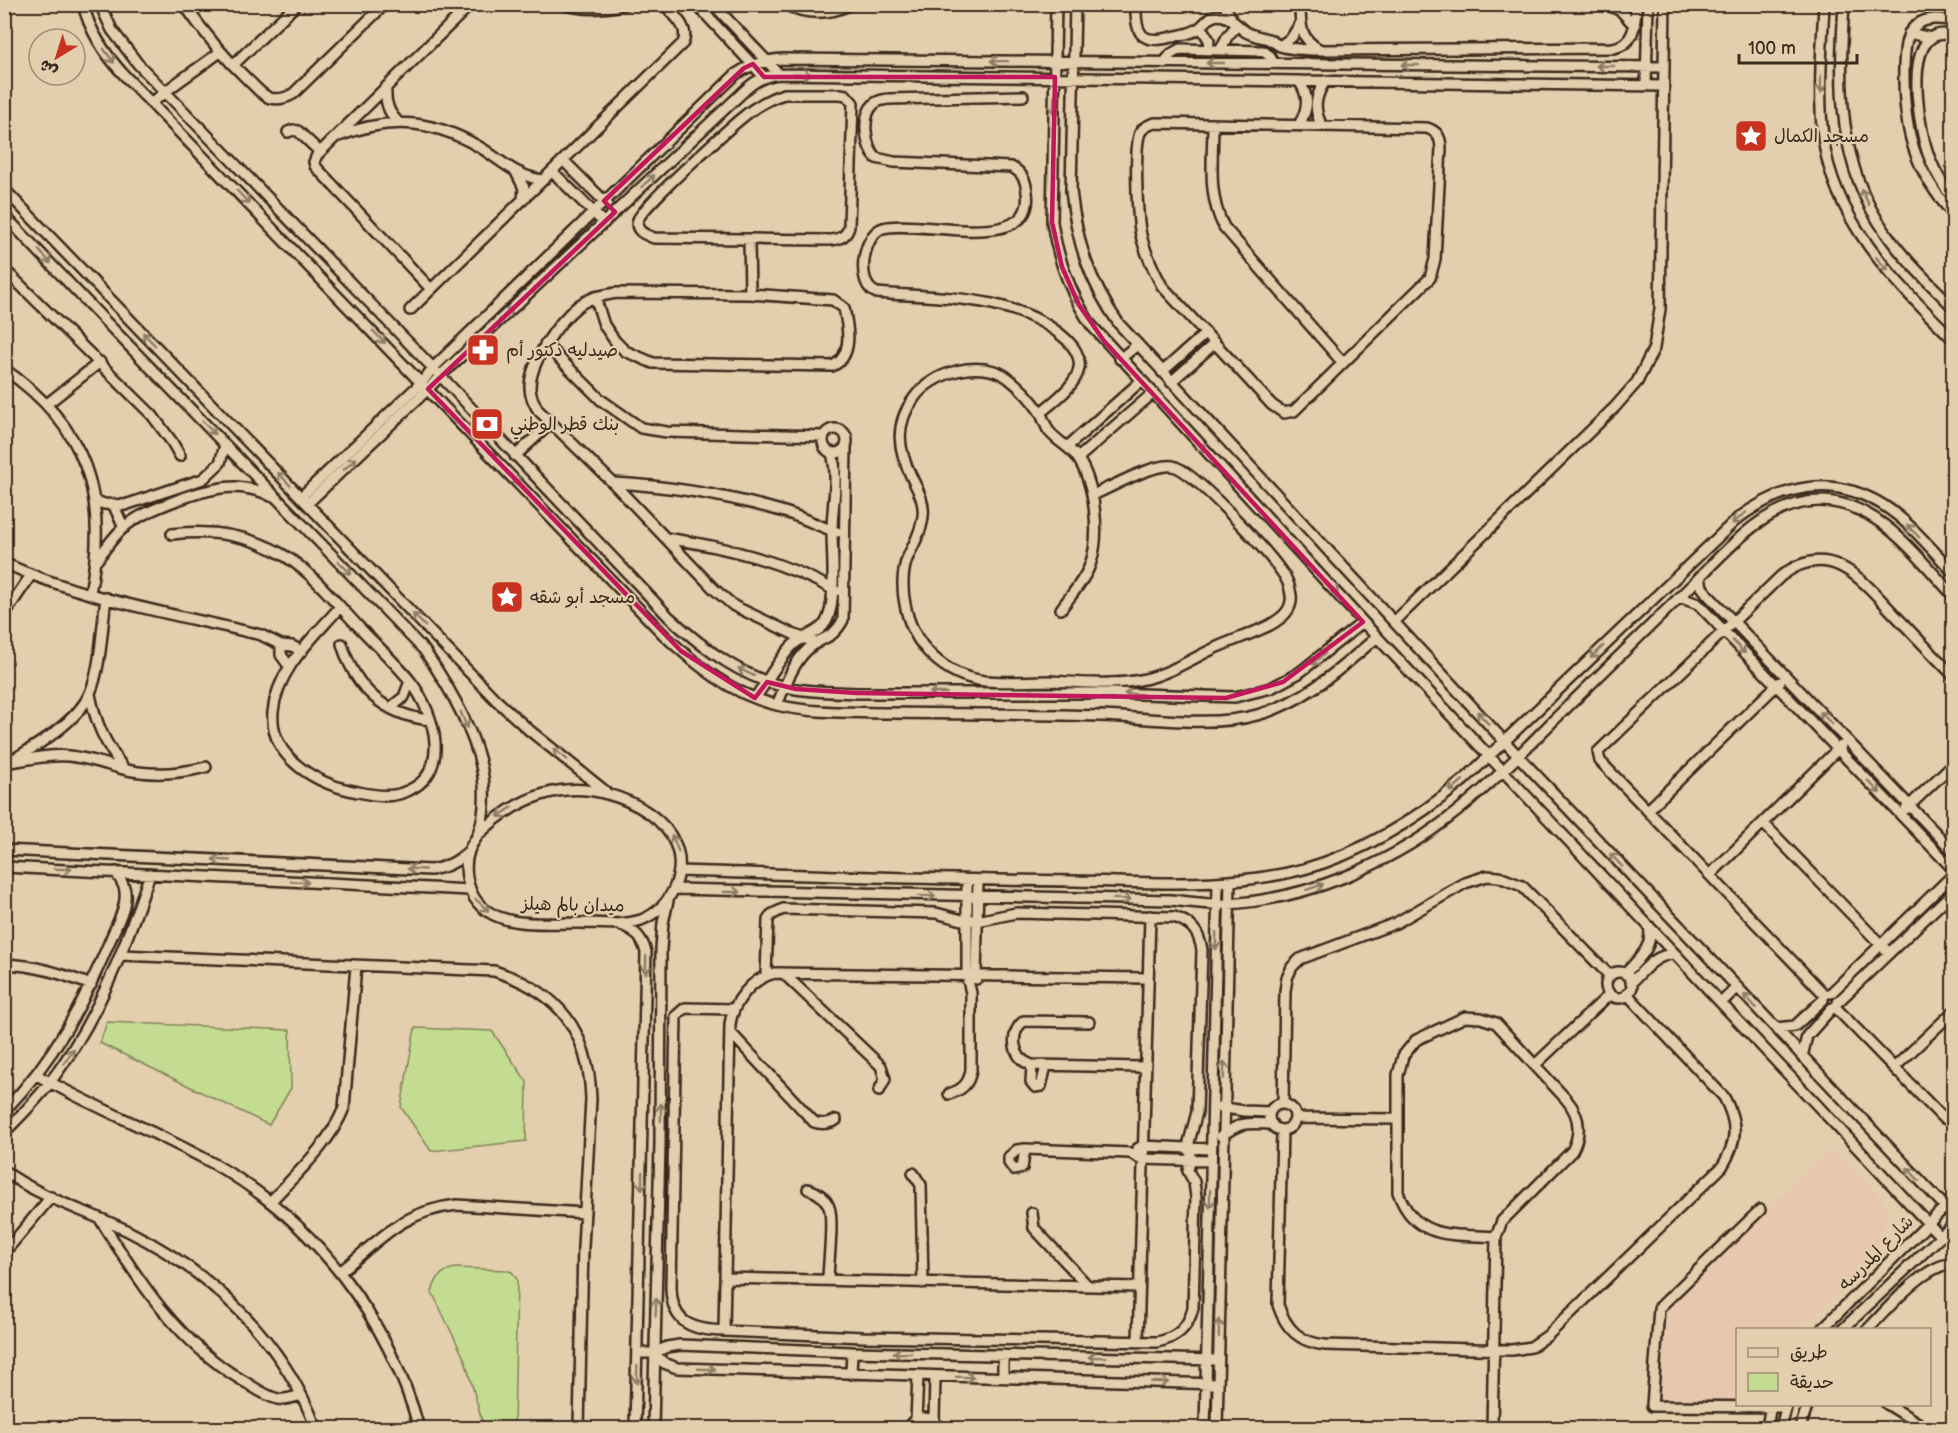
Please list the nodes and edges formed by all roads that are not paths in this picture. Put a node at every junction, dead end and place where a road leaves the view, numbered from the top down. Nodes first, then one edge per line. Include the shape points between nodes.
1 (83, 4) edge
2 (100, 4) edge
3 (183, 4) edge
4 (297, 4) edge
5 (384, 4) edge
6 (471, 4) edge
7 (562, 4) edge
8 (625, 4) edge
9 (664, 4) edge
10 (696, 4) edge
11 (713, 4) edge
12 (784, 4) edge
13 (851, 4) edge
14 (1056, 4) edge
15 (1075, 4) edge
16 (1136, 4) edge
17 (1215, 4) edge
18 (1224, 4) edge
19 (1300, 4) edge
20 (1606, 4) edge
21 (1636, 4) edge
22 (1648, 4) edge
23 (1665, 4) edge
24 (1824, 4) edge
25 (1844, 4) edge
26 (1953, 20) edge
27 (1235, 23) junction
28 (1300, 24) junction
29 (1202, 25) junction
30 (1635, 26) junction
31 (1909, 33) junction
32 (1953, 34) edge
33 (1931, 38) junction
34 (1280, 46) junction
35 (1208, 50) junction
36 (1220, 50) junction
37 (1321, 50) junction
38 (220, 52) junction
39 (766, 60) junction
40 (1055, 62) junction
41 (1074, 62) junction
42 (1164, 63) junction
43 (1273, 63) junction
44 (753, 64) junction
45 (1390, 64) junction
46 (233, 65) junction
47 (1471, 65) junction
48 (1647, 66) junction
49 (1663, 67) junction
50 (779, 74) junction
51 (764, 76) junction
52 (1055, 77) junction
53 (1074, 78) junction
54 (1299, 81) junction
55 (1325, 81) junction
56 (1390, 82) junction
57 (1471, 83) junction
58 (1646, 86) junction
59 (1663, 86) junction
60 (386, 88) junction
61 (164, 92) junction
62 (1023, 96) dead end
63 (152, 103) junction
64 (1919, 113) junction
65 (1905, 114) junction
66 (398, 122) junction
67 (1213, 124) junction
68 (1299, 125) junction
69 (1322, 126) junction
70 (288, 132) dead end
71 (334, 138) junction
72 (320, 152) junction
73 (564, 161) junction
74 (516, 172) junction
75 (553, 172) junction
76 (543, 180) junction
77 (4, 189) edge
78 (523, 200) junction
79 (1953, 200) edge
80 (604, 201) junction
81 (615, 212) junction
82 (593, 213) junction
83 (4, 215) edge
84 (1953, 215) edge
85 (604, 223) junction
86 (750, 240) junction
87 (4, 269) edge
88 (431, 289) junction
89 (750, 294) junction
90 (595, 297) junction
91 (1953, 308) edge
92 (410, 310) dead end
93 (1206, 333) junction
94 (1953, 340) edge
95 (1215, 343) junction
96 (545, 344) junction
97 (1137, 345) junction
98 (1120, 359) junction
99 (100, 362) junction
100 (1343, 363) junction
101 (433, 368) junction
102 (4, 369) edge
103 (1162, 372) junction
104 (440, 376) junction
105 (1141, 381) junction
106 (1171, 382) junction
107 (425, 386) junction
108 (1152, 394) junction
109 (207, 399) junction
110 (47, 404) junction
111 (193, 412) junction
112 (1041, 413) junction
113 (550, 423) junction
114 (1092, 424) junction
115 (824, 436) junction
116 (1104, 436) junction
117 (225, 445) junction
118 (846, 447) junction
119 (1067, 447) junction
120 (832, 453) junction
121 (180, 456) dead end
122 (515, 456) junction
123 (1078, 458) junction
124 (214, 470) junction
125 (196, 482) junction
126 (613, 483) junction
127 (183, 486) junction
128 (221, 488) junction
129 (200, 494) junction
130 (1093, 495) junction
131 (275, 497) junction
132 (187, 498) junction
133 (94, 500) junction
134 (304, 500) junction
135 (114, 506) junction
136 (580, 525) junction
137 (124, 528) junction
138 (832, 530) junction
139 (172, 534) dead end
140 (845, 534) junction
141 (570, 537) junction
142 (666, 538) junction
143 (96, 562) junction
144 (4, 563) edge
145 (1953, 573) edge
146 (31, 575) junction
147 (1700, 577) junction
148 (832, 588) junction
149 (90, 593) junction
150 (844, 595) junction
151 (1708, 595) junction
152 (1953, 596) edge
153 (1679, 597) junction
154 (106, 598) junction
155 (1698, 604) junction
156 (340, 607) junction
157 (1061, 609) dead end
158 (4, 615) edge
159 (1733, 621) junction
160 (1363, 622) junction
161 (1394, 622) junction
162 (1724, 630) junction
163 (1377, 636) junction
164 (803, 637) junction
165 (817, 643) junction
166 (342, 644) dead end
167 (281, 645) junction
168 (302, 651) junction
169 (289, 666) junction
170 (1786, 676) junction
171 (1953, 676) edge
172 (410, 681) junction
173 (767, 682) junction
174 (1776, 685) junction
175 (784, 687) junction
176 (90, 694) junction
177 (755, 698) junction
178 (777, 705) junction
179 (390, 708) junction
180 (430, 720) junction
181 (1847, 740) junction
182 (1504, 741) junction
183 (1838, 749) junction
184 (1518, 755) junction
185 (1488, 756) junction
186 (7, 763) edge
187 (1953, 764) edge
188 (206, 767) dead end
189 (124, 769) junction
190 (1502, 771) junction
191 (605, 792) junction
192 (1910, 806) junction
193 (1648, 810) junction
194 (1900, 815) junction
195 (1763, 823) junction
196 (479, 834) junction
197 (4, 850) edge
198 (468, 851) junction
199 (1953, 852) edge
200 (4, 867) edge
201 (680, 871) junction
202 (116, 872) junction
203 (1953, 872) edge
204 (150, 874) junction
205 (1710, 875) junction
206 (967, 880) junction
207 (978, 880) junction
208 (1230, 881) junction
209 (1218, 883) junction
210 (470, 890) junction
211 (1953, 891) edge
212 (671, 894) junction
213 (967, 897) junction
214 (978, 897) junction
215 (1217, 904) junction
216 (1229, 904) junction
217 (1150, 916) junction
218 (972, 920) junction
219 (117, 924) junction
220 (615, 924) junction
221 (1649, 926) junction
222 (131, 928) junction
223 (967, 933) junction
224 (977, 933) junction
225 (1881, 945) junction
226 (1645, 953) junction
227 (1889, 953) junction
228 (1675, 954) junction
229 (121, 955) junction
230 (1653, 961) junction
231 (4, 964) edge
232 (356, 966) junction
233 (783, 973) junction
234 (1625, 974) junction
235 (766, 975) junction
236 (967, 976) junction
237 (977, 976) junction
238 (1610, 976) junction
239 (1147, 978) junction
240 (1632, 983) junction
241 (91, 985) junction
242 (1737, 987) junction
243 (971, 993) junction
244 (1610, 994) junction
245 (1627, 994) junction
246 (1826, 996) junction
247 (1721, 1003) junction
248 (1835, 1006) junction
249 (734, 1009) junction
250 (1953, 1011) edge
251 (1089, 1022) dead end
252 (1800, 1022) junction
253 (1776, 1028) junction
254 (1810, 1031) junction
255 (730, 1032) junction
256 (1803, 1056) junction
257 (1536, 1064) junction
258 (1032, 1065) junction
259 (1046, 1066) junction
260 (1144, 1067) junction
261 (1894, 1068) junction
262 (37, 1075) junction
263 (50, 1083) junction
264 (879, 1091) dead end
265 (949, 1094) dead end
266 (1283, 1104) junction
267 (1224, 1107) junction
268 (1212, 1110) junction
269 (4, 1111) edge
270 (1244, 1111) junction
271 (1270, 1112) junction
272 (1295, 1118) junction
273 (1397, 1119) junction
274 (1953, 1119) edge
275 (836, 1120) dead end
276 (1244, 1123) junction
277 (1272, 1124) junction
278 (1282, 1130) junction
279 (1211, 1132) junction
280 (4, 1133) edge
281 (1223, 1135) junction
282 (1142, 1146) junction
283 (1175, 1148) junction
284 (1189, 1148) junction
285 (1025, 1149) dead end
286 (1211, 1149) junction
287 (1130, 1153) junction
288 (1142, 1159) junction
289 (1175, 1160) junction
290 (1190, 1160) junction
291 (1211, 1161) junction
292 (4, 1171) edge
293 (913, 1173) dead end
294 (808, 1188) dead end
295 (51, 1197) junction
296 (1953, 1198) edge
297 (271, 1201) junction
298 (1945, 1207) junction
299 (1760, 1209) dead end
300 (585, 1213) junction
301 (1032, 1213) dead end
302 (1953, 1216) edge
303 (100, 1219) junction
304 (1929, 1223) junction
305 (1953, 1224) edge
306 (1941, 1236) junction
307 (1496, 1237) junction
308 (4, 1253) edge
309 (1953, 1263) edge
310 (340, 1272) junction
311 (725, 1278) junction
312 (828, 1280) junction
313 (923, 1282) junction
314 (1088, 1286) junction
315 (1139, 1287) junction
316 (1852, 1301) junction
317 (1862, 1311) junction
318 (1822, 1328) edge
319 (1843, 1328) edge
320 (1868, 1328) edge
321 (724, 1331) junction
322 (1138, 1342) junction
323 (1494, 1350) junction
324 (852, 1352) junction
325 (637, 1353) junction
326 (654, 1353) junction
327 (1003, 1355) junction
328 (1206, 1359) junction
329 (1218, 1360) junction
330 (851, 1374) junction
331 (918, 1376) junction
332 (935, 1377) junction
333 (1003, 1378) junction
334 (1206, 1383) junction
335 (1218, 1384) junction
336 (917, 1387) junction
337 (935, 1388) junction
338 (301, 1395) junction
339 (1771, 1406) edge
340 (1786, 1406) edge
341 (1807, 1406) edge
342 (1890, 1406) edge
343 (916, 1420) junction
344 (937, 1425) edge
345 (316, 1428) edge
346 (419, 1428) edge
347 (579, 1428) edge
348 (635, 1428) edge
349 (652, 1428) edge
350 (908, 1428) edge
351 (1205, 1428) edge
352 (1217, 1428) edge
353 (1492, 1428) edge
354 (1767, 1428) edge
355 (1781, 1428) edge
356 (1800, 1428) edge
357 (1926, 1428) edge

1 -> 63 street via 105,53
2 - 61 street via 119,42
3 - 38 street
4 - 46 street
5 - 46 street via 288,97 268,97
6 - 60 street
7 - 8 street via 598,9
9 - 73 street via 684,27 683,43
10 - 44 street
11 - 39 street
12 - 13 street via 816,12
14 - 40 street
15 - 41 street
16 - 29 street via 1138,30 1150,40 1193,32
17 - 29 street
18 - 27 street
19 - 28 street
20 - 30 street via 1621,11
21 - 30 street
22 - 48 street
23 - 49 street
24 -> 94 street via 1823,134 1840,198 1872,252
91 -> 25 street via 1887,234 1859,185 1848,150 1843,113
26 - 31 street via 1924,21
27 - 29 street via 1216,15
27 - 34 street via 1246,32
27 - 36 street
28 - 34 street
28 - 37 street via 1308,41
29 - 35 street via 1209,40
30 - 37 street via 1625,43 1613,48
31 - 33 street
31 - 65 street
32 - 33 street
33 - 64 street via 1919,56
34 - 37 street
35 - 36 street
35 - 42 street via 1180,49
36 - 43 street via 1263,51
38 - 46 street
38 - 61 street
40 -> 39 street
39 - 44 street
39 - 50 street
40 - 41 street
40 - 52 street
41 - 42 street
41 - 53 street
43 -> 42 street
43 - 45 street
44 - 51 street
44 - 80 street via 736,74
47 -> 45 street
45 - 56 street
48 -> 47 street
47 - 57 street
48 - 49 street
48 - 58 street
49 - 59 street
50 - 51 street
50 -> 52 street
81 -> 51 street
52 - 53 street
52 -> 98 street via 1051,204 1056,246 1079,305
53 - 54 street
53 - 97 street via 1071,191 1079,242 1106,305
54 - 55 street
54 - 68 street via 1308,102
55 - 56 street
55 - 69 street via 1315,103
56 - 57 street
57 - 58 street
58 - 59 street
59 - 161 street via 1660,309 1654,348 1637,382
60 - 66 street via 386,103
60 - 71 street
61 - 63 street
61 - 101 street
62 - 112 street via 888,99 872,105 867,133 868,145 876,158 1011,167 1022,175 1028,200 1027,210 1016,223 1000,230 883,228 869,242 864,273 871,291 985,303 1026,315 1062,336 1078,354 1080,366 1071,384
63 -> 107 street
64 - 65 street
64 - 79 street via 1929,159
65 - 84 street via 1918,163
66 - 71 street via 366,126
66 - 74 street via 459,137
67 - 68 street
67 - 93 street via 1155,123 1143,129 1138,140 1138,218 1146,253 1162,286
67 - 100 street via 1212,191 1224,227
68 - 69 street
69 - 100 street via 1427,128 1436,133 1441,143 1434,269 1423,285
70 - 72 street via 298,131
71 - 72 street
72 - 88 street via 315,166
73 - 75 street
73 - 80 street
74 - 76 street
74 - 78 street via 522,182
75 - 76 street
75 - 82 street
76 - 78 street
109 -> 77 street
78 - 88 street
80 - 81 street
80 - 82 street
81 - 85 street
82 - 85 street
82 - 101 street
83 -> 111 street
104 -> 85 street
86 - 86 street via 837,240 848,232 853,103 850,98 840,94 784,94 754,108 678,175 637,220 641,232 654,238
86 - 89 street
87 - 99 street
88 - 92 street
89 - 90 street via 616,293
89 - 90 street via 840,303 848,338 842,360 832,366 653,363 625,351 615,341 604,325
90 - 96 street via 577,306
93 - 95 street
93 - 103 street
95 - 100 street via 1284,413 1298,408
95 - 106 street
96 - 113 street via 536,360 530,390 538,410
96 - 115 street via 601,400 641,428
97 - 98 street
97 - 103 street
98 - 105 street
99 - 110 street
99 - 121 street via 152,416
101 - 104 street
101 - 107 street
102 - 110 street
103 - 106 street
104 - 107 street
104 - 122 street
105 - 108 street
105 - 114 street
106 - 161 street
107 - 134 street
107 -> 141 street
108 - 116 street
108 -> 160 street
109 - 111 street
134 -> 109 street
110 - 133 street via 73,438 90,478
111 -> 117 street
112 - 119 street via 1051,434
112 - 130 street via 1002,374 972,369 932,380 906,410 899,434 901,447 924,514 903,581 911,626 922,647 957,674 984,681 1132,681 1159,675 1252,633 1279,620 1289,609 1291,594 1282,572 1182,469 1164,466
113 - 122 street
113 - 126 street
114 - 116 street
114 - 119 street
115 - 118 street via 831,430 840,430 846,437
115 - 120 street via 824,447
116 - 123 street
117 - 124 street
117 - 131 street
118 - 120 street
118 - 140 street
119 - 123 street
120 - 138 street via 836,471
122 - 136 street
123 - 130 street
124 - 125 street
124 - 128 street
125 - 127 street
125 - 129 street
126 - 138 street via 718,494 790,513
126 - 142 street
127 - 132 street
127 - 135 street
128 - 129 street
128 - 131 street via 248,488
129 - 132 street
130 - 157 street via 1093,556
131 -> 196 street via 399,622 443,678 480,762 484,810
132 - 137 street via 148,512
133 - 135 street
133 - 143 street
191 -> 134 street via 496,700
135 - 137 street
136 - 141 street
173 -> 136 street via 724,661 687,634
137 - 143 street
138 - 140 street
138 - 148 street
139 - 156 street via 227,534 262,544 308,573
140 - 150 street
141 - 177 street via 681,651 702,669
142 - 148 street via 752,556
142 - 164 street via 734,606
143 - 149 street
144 - 146 street
145 -> 182 street via 1905,522 1860,494 1808,487 1782,492 1737,519
146 - 149 street
146 - 158 street
147 - 151 street
147 - 152 street via 1769,515 1793,505 1820,501 1846,505 1871,515
147 - 153 street
148 - 150 street
148 - 164 street via 825,624
149 - 154 street
150 - 165 street via 843,620 836,633
151 - 155 street
151 - 159 street
153 - 155 street
153 - 184 street
154 - 167 street via 261,635
154 - 176 street
155 - 162 street
156 - 168 street
156 - 172 street
159 - 162 street
159 - 170 street
159 - 171 street via 1791,568 1803,563 1828,562 1861,579
160 - 163 street
160 -> 175 street via 1299,673 1271,688 1235,698 1110,693 856,693
182 -> 161 street
162 -> 174 street
162 - 193 street via 1598,752 1600,761
163 - 178 street via 1315,688 1275,709 1240,719 853,712
163 - 185 street
164 - 165 street
164 - 173 street via 787,651
165 - 175 street via 806,651
166 - 179 street via 359,681
167 - 168 street
167 - 169 street via 281,655
168 - 169 street
169 - 180 street via 273,712 279,744 292,761 328,785 374,795 400,794 415,788 434,763 436,747
170 - 174 street
181 -> 170 street
172 - 179 street via 404,697
172 - 180 street
173 - 175 street
173 - 177 street
174 - 183 street
174 - 193 street
175 - 178 street
176 - 186 street via 46,740
176 - 189 street via 107,747
177 - 178 street
179 - 180 street
181 - 183 street
181 - 192 street
182 - 184 street
182 - 185 street
183 -> 194 street
183 - 195 street
184 - 190 street
242 -> 184 street
185 - 190 street
185 -> 208 street via 1436,803 1373,842 1303,869
186 - 189 street via 67,756
187 - 192 street
188 - 189 street via 165,774
216 -> 190 street via 1306,890 1380,861 1446,820
190 - 221 street
191 -> 196 street via 585,789 546,793 510,808
201 -> 191 street via 678,847 672,834 645,811
192 - 194 street
192 - 199 street
193 - 205 street
194 - 203 street
195 - 205 street
195 - 225 street
196 - 198 street
198 -> 197 street via 452,864 431,870
198 - 210 street
200 -> 202 street
201 - 206 street
201 - 212 street
202 - 204 street
202 - 219 street via 125,892
203 - 225 street
204 -> 210 street
204 - 222 street
205 - 246 street
206 - 207 street
206 - 213 street
207 - 209 street
207 - 214 street
208 - 209 street
208 - 216 street
209 - 215 street
210 -> 220 street, ميدان بالم هيلز via 479,904 498,917 520,922
211 - 227 street
212 -> 213 street
212 - 220 street, ميدان بالم هيلز via 643,920
326 -> 212 street via 661,949
213 - 214 street
213 - 218 street
214 -> 215 street
214 - 218 street
215 - 216 street
215 -> 268 street
267 -> 216 street
217 - 218 street via 1016,913
217 - 239 street
217 - 284 street via 1174,916 1194,928 1200,938 1197,1112
218 - 223 street
218 - 224 street
218 - 235 street via 936,913 783,909 771,915 766,927
219 - 222 street
219 - 241 street
220 -> 325 street via 632,929 646,952
221 - 226 street via 1650,940
221 - 228 street
222 - 229 street
223 - 224 street
223 - 236 street
224 - 237 street
225 - 227 street
225 - 246 street
226 - 230 street
226 - 234 street
227 - 248 street
228 - 230 street
228 - 247 street
229 - 232 street
263 -> 229 street via 92,1018
230 - 240 street
231 - 241 street via 64,974
232 - 297 street via 346,1103 328,1139
232 - 300 street via 494,971 524,982 552,1001 578,1036 591,1077
233 - 235 street
233 - 236 street
233 - 264 street via 881,1066 885,1079
234 - 238 street via 1617,972
234 - 240 street
235 - 249 street
236 - 237 street
236 - 243 street
237 - 239 street
237 - 243 street
238 - 244 street via 1606,985
238 - 266 street via 1522,886 1499,877 1475,878 1396,923 1314,952 1292,967 1285,991
239 - 260 street
240 - 245 street
241 - 262 street via 59,1045
242 - 247 street
253 -> 242 street
243 - 265 street via 970,1079 958,1092
244 - 245 street
244 - 257 street
245 - 323 street via 1724,1097 1735,1126 1730,1155 1539,1342 1521,1350
246 - 248 street via 1837,997
246 - 252 street
247 - 304 street
248 - 254 street
248 - 261 street
249 - 255 street
249 - 321 street via 685,1008 676,1022 671,1299 675,1311 692,1327
250 - 261 street
251 - 258 street via 1024,1021 1016,1031 1015,1050 1021,1060
252 - 253 street via 1789,1028
252 - 254 street
253 - 256 street
254 - 256 street via 1804,1041
255 - 275 street via 807,1117 821,1124
255 - 311 street
298 -> 256 street
257 - 273 street via 1496,1023 1465,1017 1408,1047 1399,1065
257 - 307 street via 1573,1107 1579,1134 1572,1151 1502,1221
258 - 259 street
258 - 259 street via 1030,1082 1038,1087 1043,1083
259 - 260 street
260 - 282 street
261 - 274 street via 1944,1119
262 - 263 street
262 - 269 street
263 - 280 street
263 - 297 street via 215,1165
266 - 271 street
266 - 272 street via 1292,1108
267 - 268 street
267 - 270 street
267 - 281 street
268 - 279 street
270 - 271 street
270 - 276 street
271 - 277 street
272 - 273 street
272 - 278 street via 1291,1127
273 - 307 street via 1398,1192 1412,1219 1438,1233
276 - 277 street
276 - 281 street
277 - 278 street
278 - 323 street via 1278,1305 1294,1333 1313,1344 1324,1345
279 - 281 street
279 - 286 street
329 -> 281 street
282 - 283 street
282 - 287 street
282 - 288 street
283 - 284 street
283 - 289 street
284 - 286 street
284 - 290 street
285 - 287 street
286 - 291 street
287 - 288 street
288 - 289 street
288 - 315 street
289 - 290 street
290 - 291 street
290 - 322 street via 1188,1171 1196,1197 1193,1308 1177,1335 1167,1340
291 -> 328 street
292 - 295 street
293 - 313 street via 921,1185
294 - 312 street via 825,1200 830,1212
295 - 303 street
295 - 308 street
296 - 298 street, شارع المدرسه
297 - 310 street
298 - 302 street
298 - 304 street, شارع المدرسه
299 - 339 street via 1659,1308 1652,1406
300 - 310 street via 457,1205 422,1211 393,1228
300 - 347 street
301 - 314 street via 1034,1228
303 - 338 street via 166,1252 219,1291 264,1338
303 - 338 street via 145,1290 193,1343 230,1372 271,1396 284,1399
304 - 306 street
304 - 316 street, شارع المدرسه
305 - 306 street, شارع المدرسه
306 - 317 street, شارع المدرسه
307 - 323 street
309 - 320 street via 1933,1268 1922,1276
310 - 346 street via 388,1346
311 - 312 street
311 - 321 street
312 - 313 street
313 - 314 street
314 - 315 street
315 - 322 street
316 - 317 street
316 - 318 street, شارع المدرسه
317 - 319 street, شارع المدرسه
321 - 322 street
323 - 353 street
324 - 326 street via 680,1345
327 -> 324 street
324 - 330 street
325 - 326 street
325 -> 348 street
326 -> 330 street via 677,1368
326 - 349 street
328 -> 327 street
327 - 333 street
328 - 329 street
328 - 334 street
329 - 335 street
330 - 331 street
331 - 332 street
331 - 336 street
332 -> 333 street
332 - 337 street
333 -> 334 street
334 - 335 street
334 - 351 street
335 - 352 street
336 - 337 street
336 - 343 street
337 - 344 street
338 - 345 street
339 - 340 street
339 - 354 street
340 - 355 street
341 - 356 street
342 - 357 street
343 - 344 street via 928,1418
343 - 350 street

